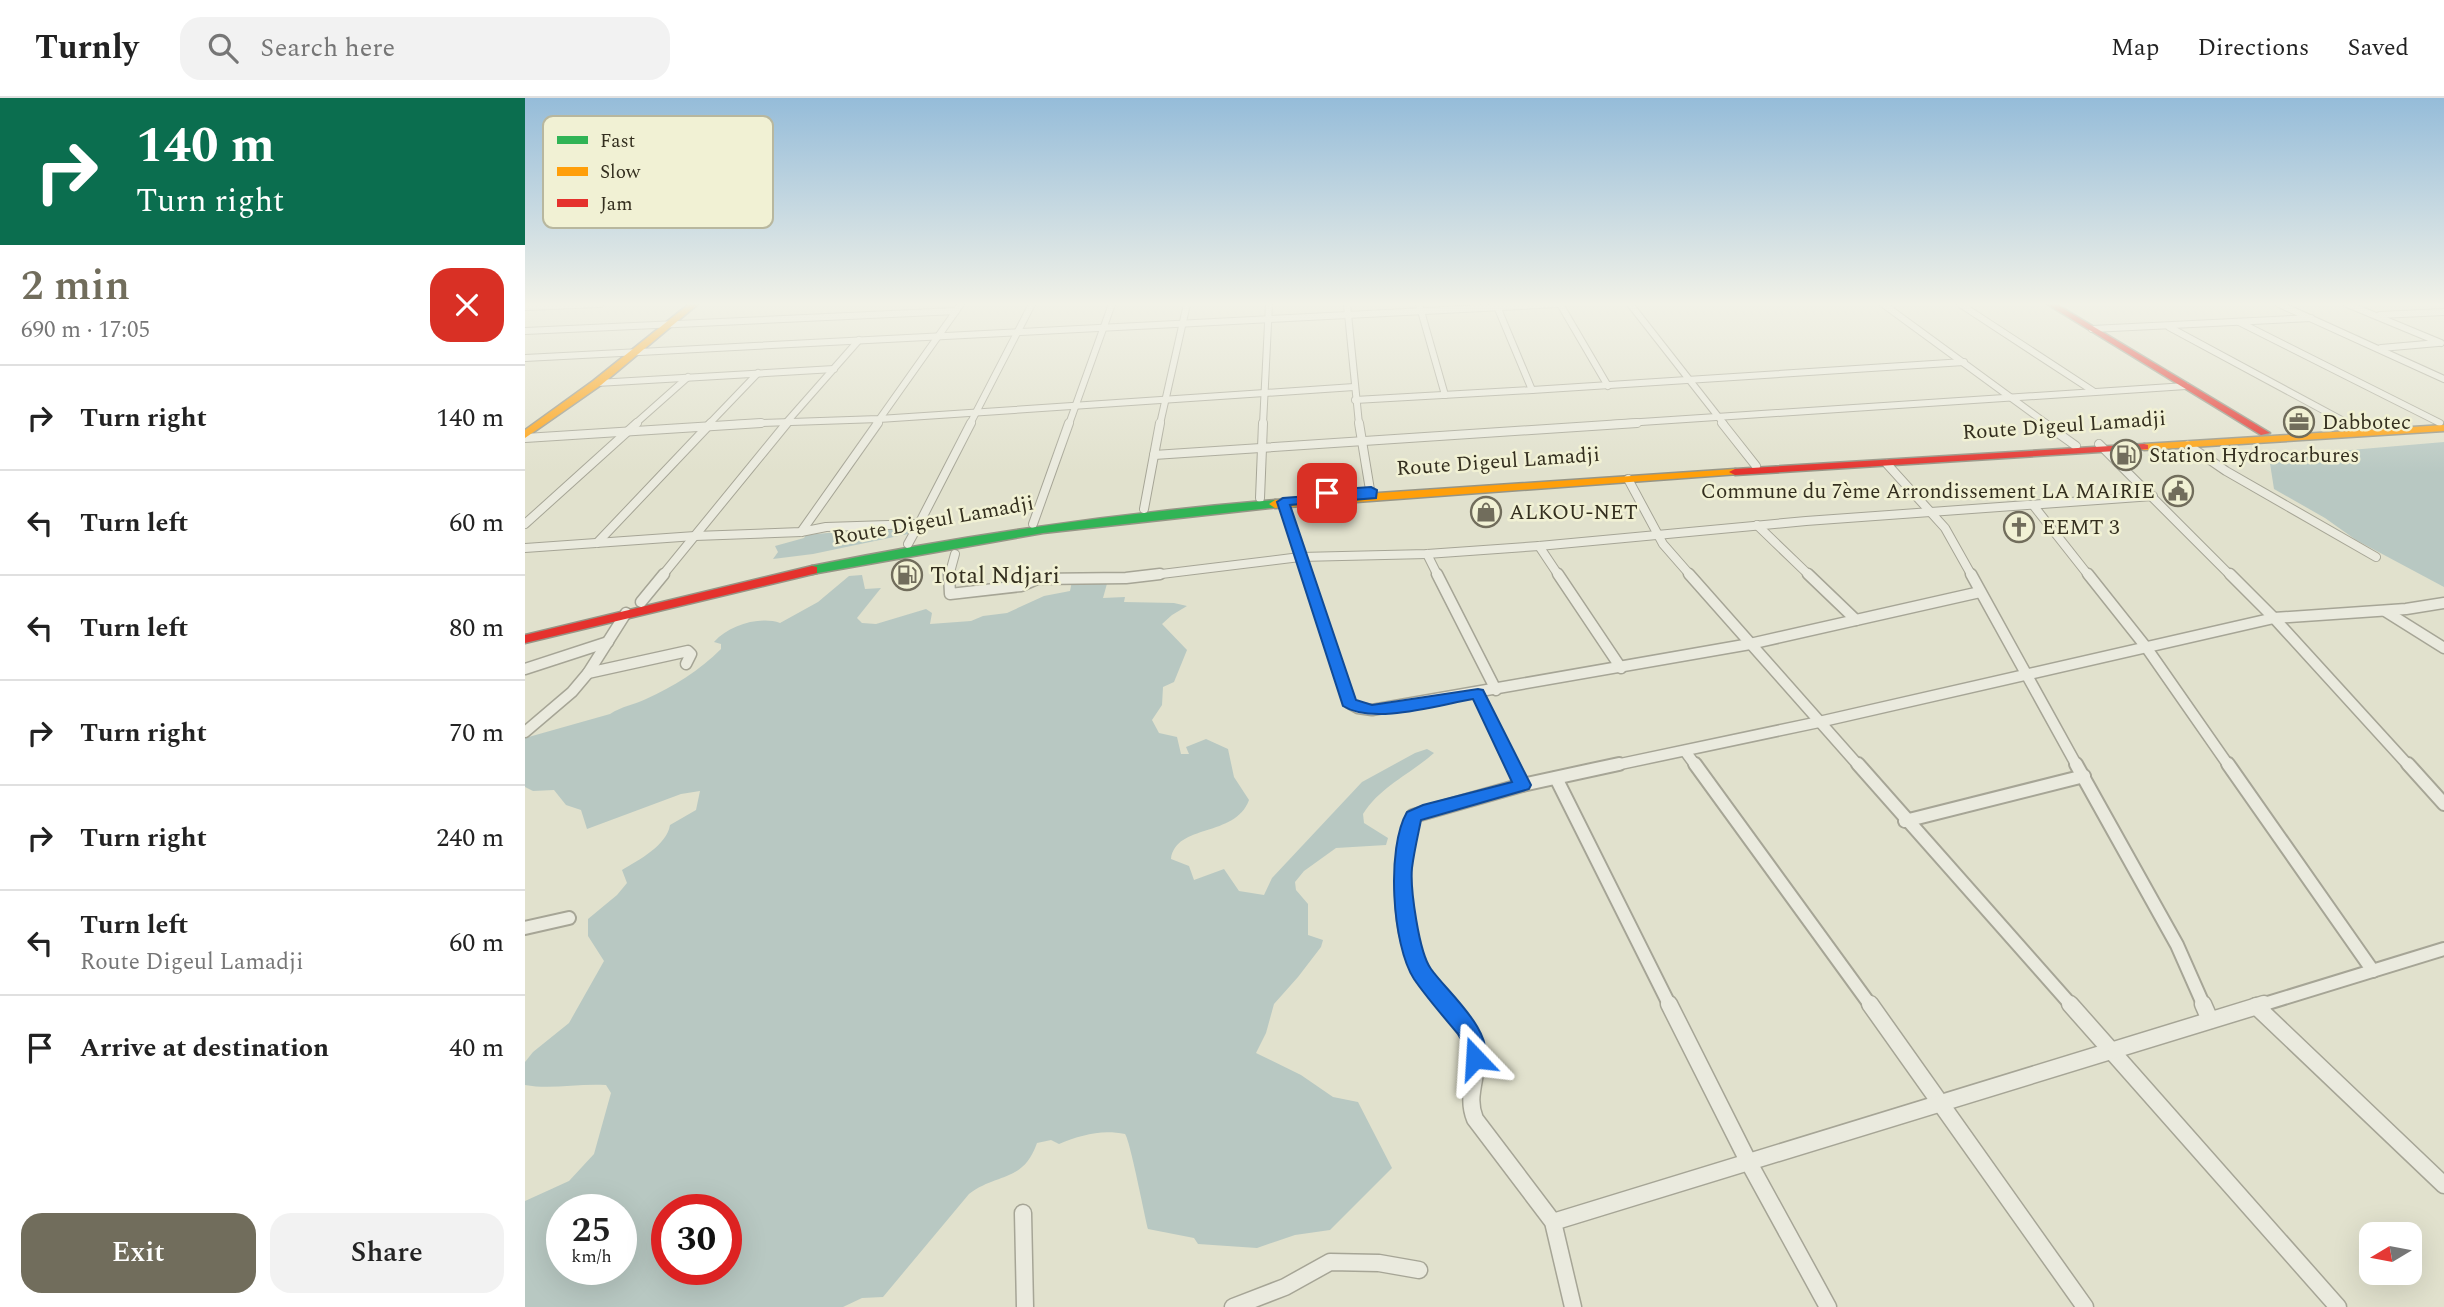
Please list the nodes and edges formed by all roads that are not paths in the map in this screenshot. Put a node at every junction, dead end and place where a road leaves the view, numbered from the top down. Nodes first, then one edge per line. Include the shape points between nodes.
1 (624, 360) edge
2 (841, 360) edge
3 (920, 360) edge
4 (1003, 360) edge
5 (1092, 360) edge
6 (1174, 360) edge
7 (1266, 360) edge
8 (1353, 360) edge
9 (1435, 360) edge
10 (1520, 360) edge
11 (1593, 360) edge
12 (1674, 360) edge
13 (2047, 360) edge
14 (2144, 360) edge
15 (2231, 360) edge
16 (2316, 360) edge
17 (2403, 360) edge
18 (1964, 362) joint
19 (834, 369) junction
20 (758, 373) junction
21 (688, 377) junction
22 (1688, 379) junction
23 (2444, 379) edge
24 (597, 383) junction
25 (1608, 386) junction
26 (2186, 386) junction
27 (1355, 387) junction
28 (1532, 390) junction
29 (2093, 391) junction
30 (1264, 393) junction
31 (1445, 395) junction
32 (2012, 397) junction
33 (1164, 399) junction
34 (1355, 400) junction
35 (1076, 404) junction
36 (977, 413) junction
37 (1716, 417) junction
38 (879, 419) junction
39 (788, 421) junction
40 (2443, 424) edge
41 (707, 426) junction
42 (2355, 428) junction
43 (626, 431) junction
44 (2265, 433) junction
45 (525, 437) edge
46 (1362, 442) junction
47 (2188, 445) junction
48 (2076, 446) junction
49 (2103, 447) junction
50 (1261, 448) junction
51 (1154, 455) junction
52 (1887, 464) junction
53 (1756, 466) junction
54 (1628, 479) junction
55 (1371, 493) junction
56 (2153, 496) junction
57 (1260, 498) junction
58 (1283, 502) junction
59 (2032, 505) junction
60 (1144, 509) junction
61 (1931, 511) junction
62 (525, 524) edge
63 (919, 524) junction
64 (1033, 524) junction
65 (1757, 525) junction
66 (801, 532) junction
67 (1655, 534) junction
68 (695, 536) junction
69 (597, 543) junction
70 (908, 544) junction
71 (1539, 546) junction
72 (525, 548) edge
73 (955, 554) dead end
74 (1427, 554) junction
75 (1300, 557) junction
76 (2376, 557) dead end
77 (1980, 592) junction
78 (641, 602) junction
79 (2444, 603) edge
80 (2385, 611) junction
81 (626, 612) junction
82 (2274, 618) junction
83 (1856, 620) junction
84 (525, 632) edge
85 (525, 639) edge
86 (608, 642) junction
87 (1750, 644) junction
88 (2146, 647) junction
89 (2444, 648) edge
90 (686, 664) dead end
91 (1621, 668) junction
92 (525, 669) edge
93 (588, 673) junction
94 (2027, 673) junction
95 (1496, 690) junction
96 (1478, 694) junction
97 (1819, 722) junction
98 (525, 732) edge
99 (1685, 751) junction
100 (2084, 776) junction
101 (1556, 778) junction
102 (1523, 785) junction
103 (2444, 804) edge
104 (1905, 821) junction
105 (569, 918) dead end
106 (525, 928) edge
107 (2444, 949) edge
108 (2373, 971) junction
109 (2256, 1006) junction
110 (2210, 1020) junction
111 (2110, 1050) junction
112 (1942, 1102) junction
113 (1748, 1161) junction
114 (2444, 1185) edge
115 (1023, 1213) dead end
116 (1553, 1222) junction
117 (1419, 1270) dead end
118 (1025, 1307) edge
119 (1233, 1307) edge
120 (1573, 1307) edge
121 (1828, 1307) edge
122 (2085, 1307) edge
123 (2338, 1307) edge

1 - 24 main road
2 - 19 street
3 - 38 street
4 - 36 street
5 - 35 street
6 - 33 street
7 - 30 street
8 - 27 street
9 - 31 street
10 - 28 street
11 - 25 street
12 - 22 street
13 - 29 street
14 - 26 main road
15 - 42 street
16 - 40 street
17 - 23 street
18 - 22 street
18 - 32 street
19 - 20 street
19 - 39 street
20 - 21 street
20 - 41 street
21 - 24 street
21 - 43 street
22 - 25 street
22 - 37 street
24 - 45 main road
25 - 28 street
26 - 29 street
26 - 44 main road
27 - 30 street
27 - 34 street
28 - 31 street
29 - 32 street
30 - 33 street
30 - 50 street
31 - 34 street
32 - 37 street
32 - 48 street
33 - 35 street
33 - 51 street
34 - 46 street
35 - 36 street
35 - 64 street
36 - 38 street
36 - 63 street
37 - 46 street
37 - 53 street
38 - 39 street
38 - 66 street
39 - 41 street
39 - 68 street
40 - 42 main road, Route Digeul Lamadji
40 - 47 main road
41 - 43 street
41 - 69 street
42 - 44 main road, Route Digeul Lamadji
43 - 45 street
43 - 62 street
44 - 49 main road, Route Digeul Lamadji
46 - 50 street
46 - 55 street
47 - 49 main road
47 - 76 street
48 - 49 main road, Route Digeul Lamadji
48 - 53 main road, Route Digeul Lamadji
49 - 52 main road
49 - 56 street
50 - 51 street
50 - 57 street
51 - 60 street
52 - 54 main road
52 - 61 street
53 - 55 main road, Route Digeul Lamadji
54 - 55 main road
54 - 67 street
55 - 57 main road, Route Digeul Lamadji
55 - 58 main road
56 - 59 street
56 - 82 street
57 - 60 main road, Route Digeul Lamadji
58 - 75 street
58 - 81 main road via 1126,517 916,548
59 - 61 street
59 - 88 street
60 - 64 main road, Route Digeul Lamadji
61 - 65 street
61 - 77 street
63 - 66 street
63 - 70 street
64 - 70 main road, Route Digeul Lamadji
65 - 67 street
65 - 83 street
66 - 68 street
67 - 71 street
67 - 87 street
68 - 69 street
68 - 78 street
69 - 72 street
70 - 78 main road, Route Digeul Lamadji
71 - 74 street
71 - 91 street
73 - 75 street via 949,572 950,594 1021,586 1037,579 1126,578
74 - 75 street
74 - 95 street
75 - 96 street via 1349,703 1372,710
77 - 83 street
77 - 94 street
78 - 84 main road, Route Digeul Lamadji
79 - 80 street
80 - 82 street
80 - 89 street
81 - 85 main road
81 - 86 street
82 - 88 street
82 - 103 street
83 - 87 street
86 - 92 street
86 - 93 street
87 - 91 street
87 - 97 street
88 - 94 street
88 - 108 street
90 - 93 street via 688,651
91 - 95 street
93 - 98 street
94 - 97 street
94 - 100 street
95 - 96 street
96 - 102 street
97 - 99 street
97 - 104 street
99 - 101 street
99 - 112 street
100 - 104 street
100 - 110 street via 2177,945
101 - 102 street
101 - 113 street
102 - 116 street via 1413,816 1402,884 1416,962 1474,1042 1468,1107 1473,1119
104 - 111 street
105 - 106 street
107 - 108 street
108 - 109 street
109 - 110 street
109 - 114 street
110 - 111 street
111 - 112 street
111 - 123 street
112 - 113 street
112 - 122 street
113 - 116 street
113 - 121 street
115 - 118 street
116 - 120 street
117 - 119 street via 1379,1262 1331,1262 1285,1287

